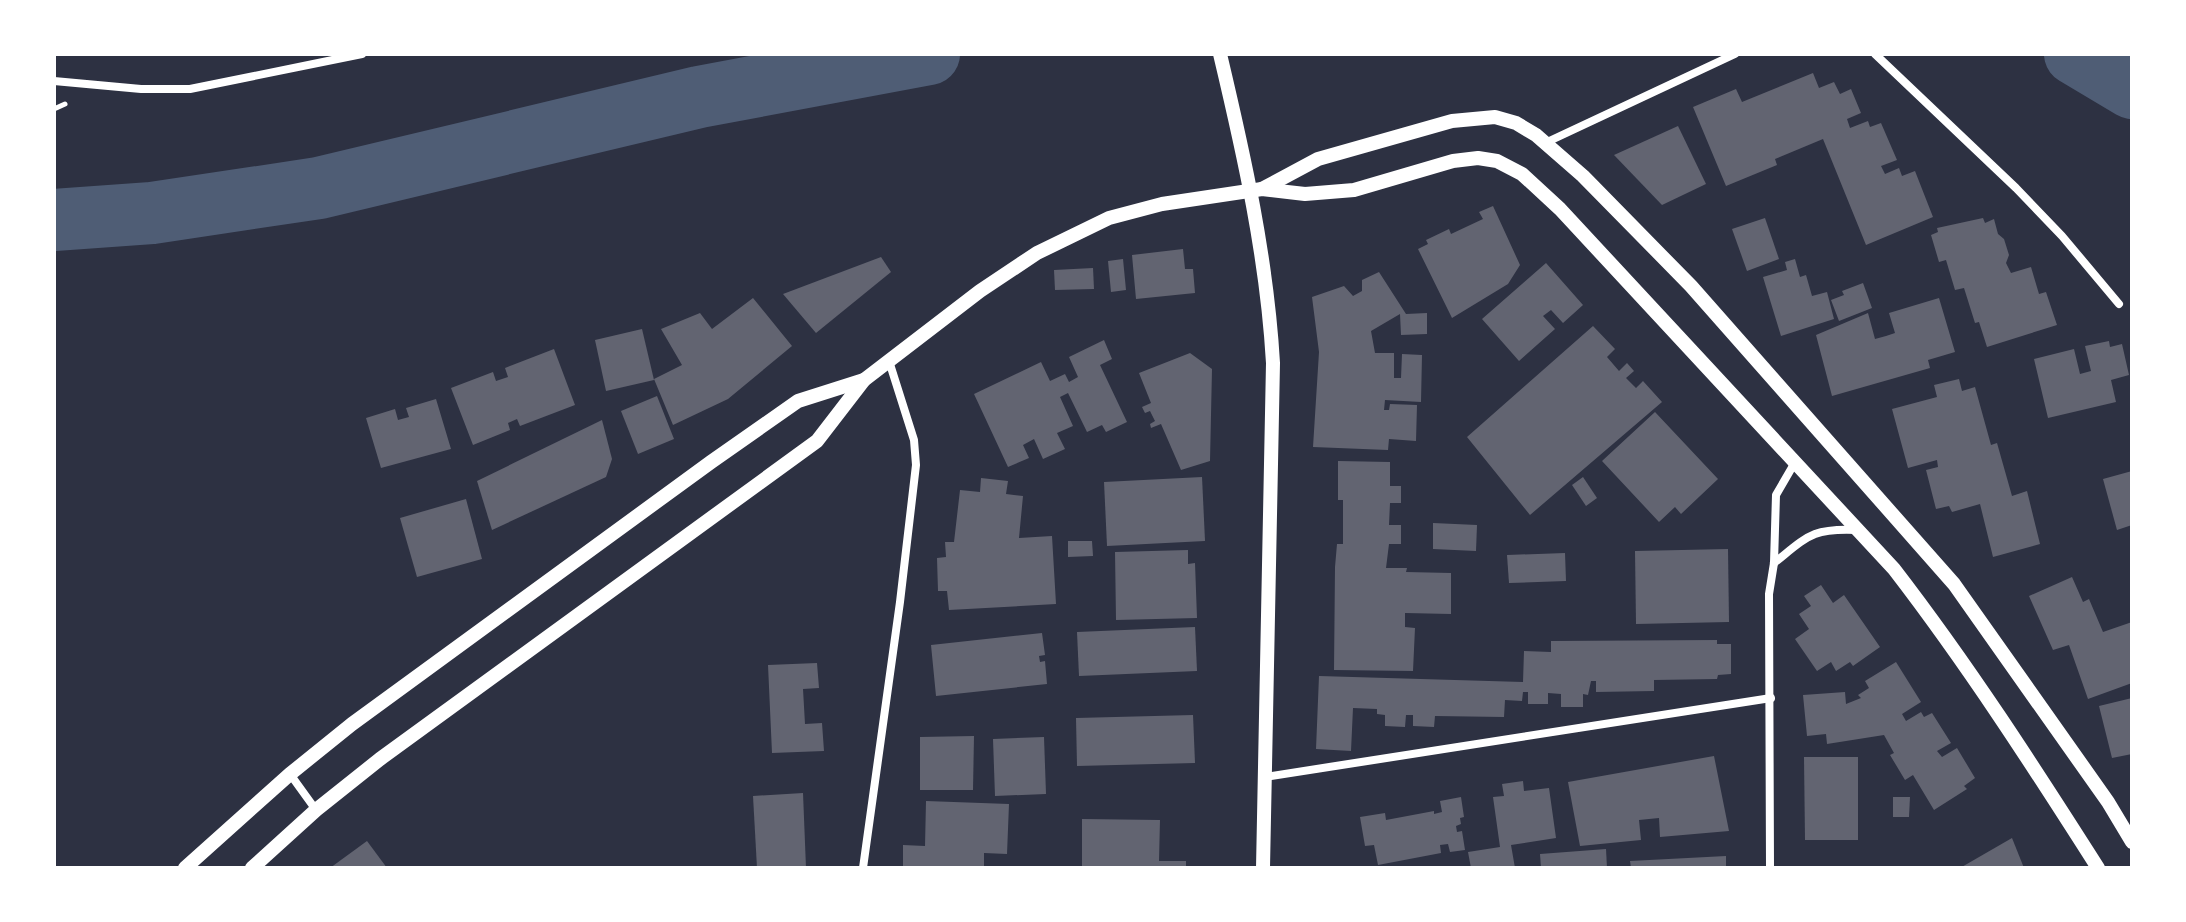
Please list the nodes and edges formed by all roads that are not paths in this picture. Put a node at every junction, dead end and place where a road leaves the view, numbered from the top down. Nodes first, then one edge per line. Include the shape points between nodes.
1 (362, 54) edge
2 (1220, 54) edge
3 (1735, 54) edge
4 (1875, 54) edge
5 (54, 81) edge
6 (1545, 143) junction
7 (1256, 190) junction
8 (2119, 304) dead end
9 (889, 361) junction
10 (864, 380) junction
11 (1794, 464) junction
12 (1857, 530) junction
13 (1774, 563) junction
14 (1771, 698) junction
15 (290, 774) junction
16 (1265, 777) junction
17 (316, 810) junction
18 (2132, 842) edge
19 (185, 868) edge
20 (252, 868) edge
21 (863, 868) edge
22 (1263, 868) edge
23 (1770, 868) edge
24 (2098, 868) edge

1 - 5 street via 190,89
2 - 7 street
3 - 6 street
4 - 8 street via 2016,188
6 - 7 street via 1510,121 1463,119 1318,159
6 - 18 street via 1691,286 1954,584
7 - 9 street via 1129,212 1079,231 980,291
7 - 11 street via 1354,190 1465,159 1509,166 1560,209
7 - 16 street via 1273,377
9 - 10 street
9 - 21 street via 914,440 916,465
10 - 15 street via 798,401
10 - 17 street via 817,441
11 - 12 street
11 - 13 street via 1776,495
12 - 13 street via 1826,529 1809,535
12 - 24 street via 1941,630
13 - 14 street via 1769,594
14 - 16 street
14 - 23 street
15 - 17 street
15 - 19 street
16 - 22 street
17 - 20 street

